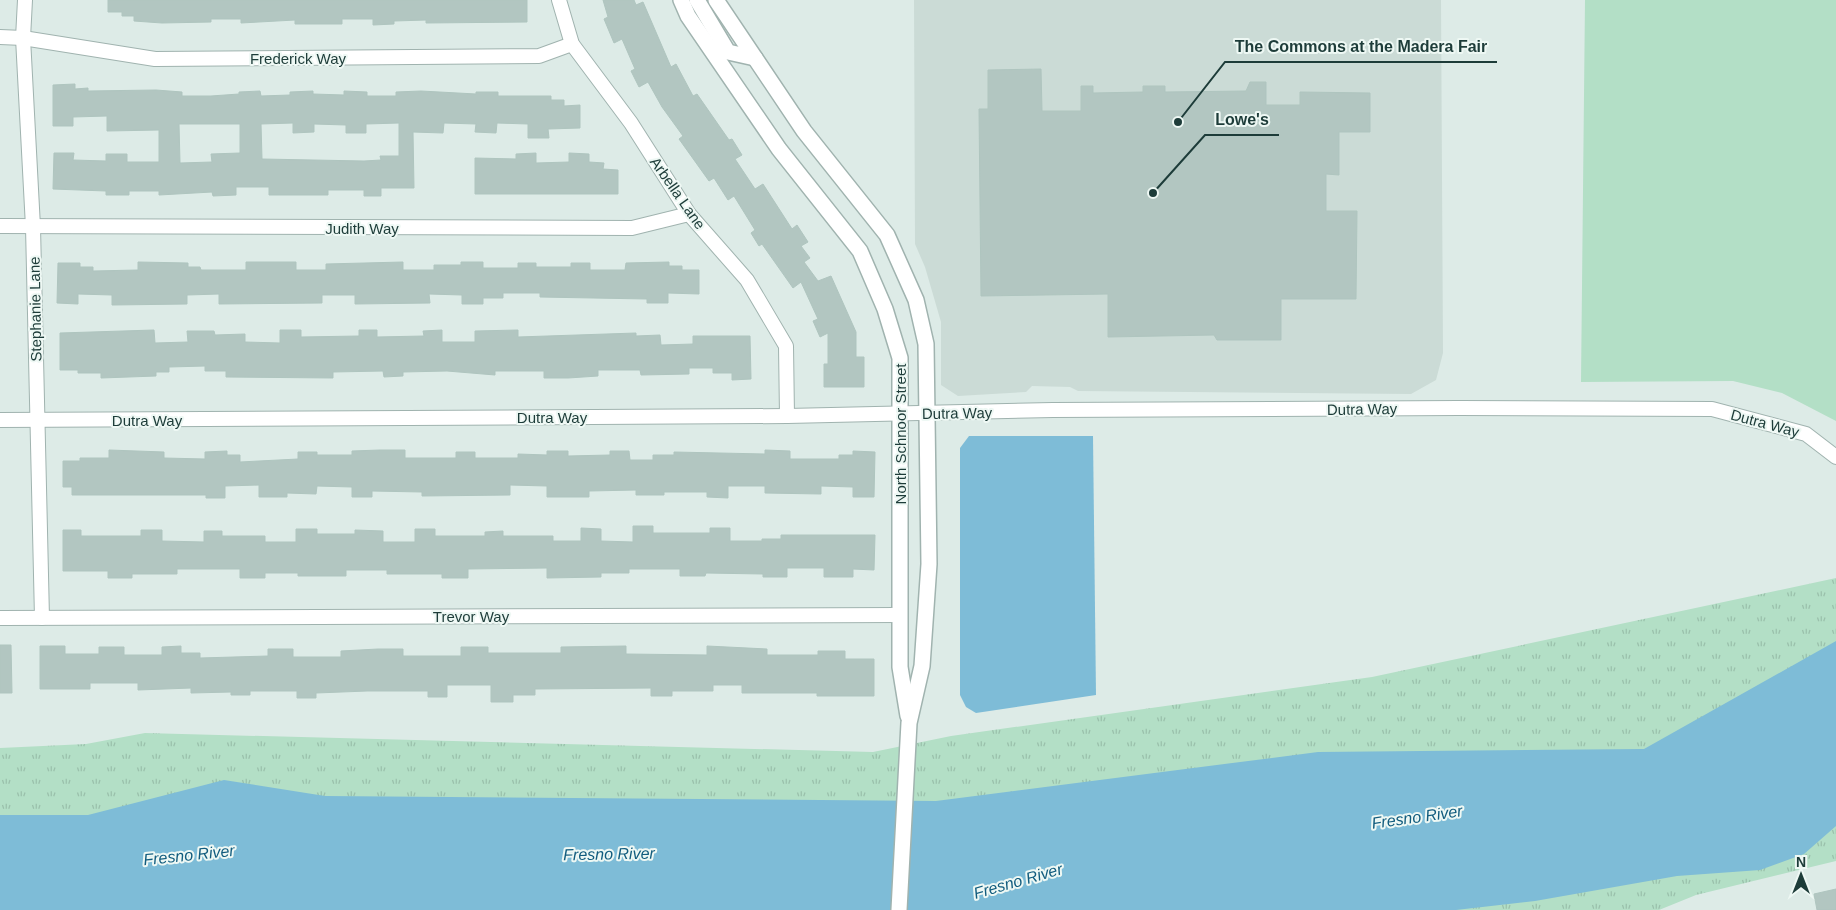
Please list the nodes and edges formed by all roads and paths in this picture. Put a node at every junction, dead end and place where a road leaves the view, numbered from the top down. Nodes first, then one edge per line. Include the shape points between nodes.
1 (26, 0) edge
2 (559, 0) edge
3 (681, 0) edge
4 (697, 0) edge
5 (716, 0) edge
6 (0, 37) edge
7 (24, 38) junction
8 (572, 44) junction
9 (755, 58) junction
10 (690, 214) junction
11 (0, 226) edge
12 (34, 227) junction
13 (900, 414) junction
14 (929, 414) junction
15 (787, 416) junction
16 (0, 420) edge
17 (37, 421) junction
18 (1836, 457) edge
19 (899, 615) junction
20 (0, 618) edge
21 (42, 618) junction
22 (909, 723) junction
23 (899, 910) edge

1 - 7 street, Stephanie Lane
2 - 8 street, Arbella Lane
3 - 13 street, North Schnoor Street via 688,16 779,150 860,252 885,309 900,358
4 - 9 street via 728,52
5 - 9 street, North Schnoor Street
6 - 7 street, Frederick Way
7 - 8 street, Frederick Way via 155,59 539,56
7 - 12 street, Stephanie Lane
8 - 10 street, Arbella Lane
9 - 14 street, North Schnoor Street via 804,131 887,235 916,300 926,344
10 - 12 street, Judith Way via 632,228
10 - 15 street, Arbella Lane via 747,280 786,346
11 - 12 street, Judith Way
12 - 17 street, Stephanie Lane
13 - 14 street, Dutra Way
13 - 15 street, Dutra Way
13 - 19 street, North Schnoor Street
14 - 18 street, Dutra Way via 1054,410 1712,410 1806,434
14 - 22 street, North Schnoor Street via 929,564 923,657
15 - 17 street, Dutra Way
16 - 17 street, Dutra Way
17 - 21 street, Stephanie Lane
19 - 21 street, Trevor Way
19 - 22 street, North Schnoor Street via 900,667
20 - 21 street, Trevor Way
22 - 23 street, North Schnoor Street

